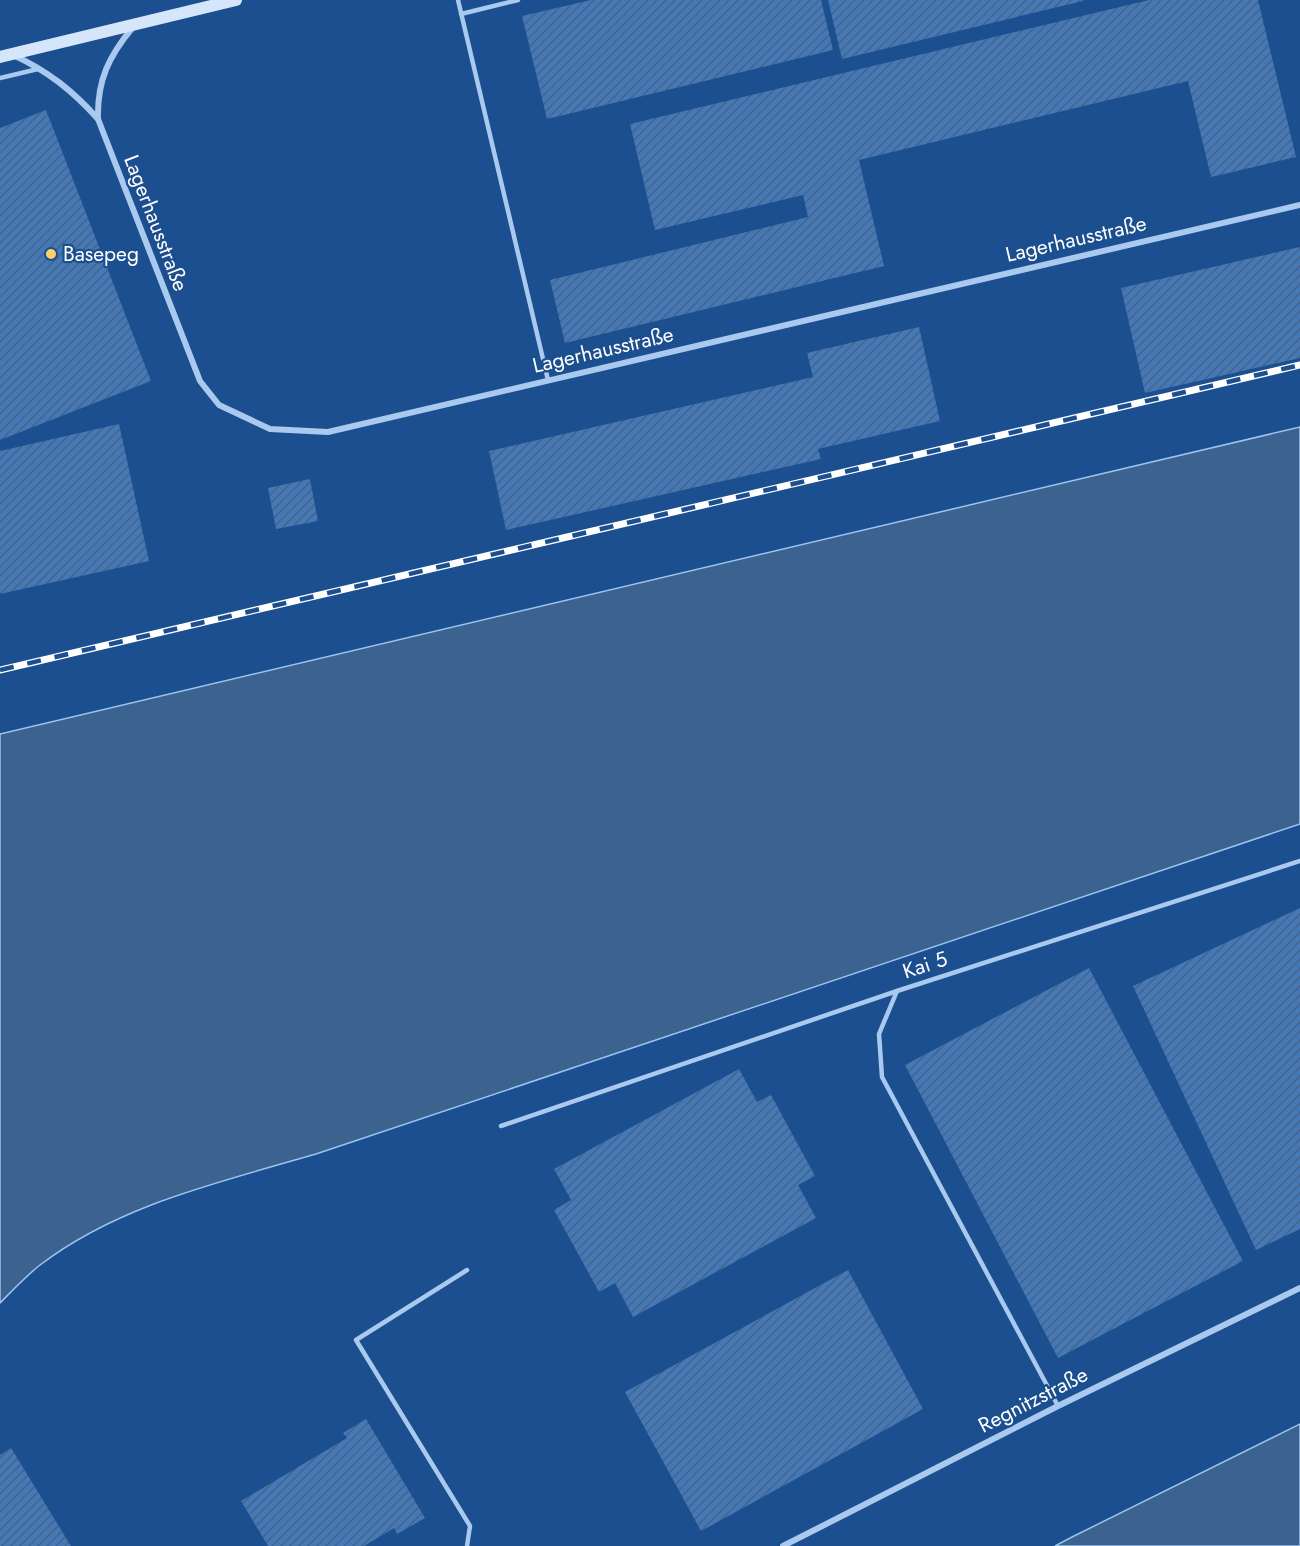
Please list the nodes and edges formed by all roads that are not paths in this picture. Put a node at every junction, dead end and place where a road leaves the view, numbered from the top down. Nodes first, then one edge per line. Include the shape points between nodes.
1 (236, 0) edge
2 (458, 0) edge
3 (518, 0) edge
4 (461, 14) junction
5 (135, 24) junction
6 (5, 56) edge
7 (41, 69) junction
8 (0, 78) edge
9 (98, 119) junction
10 (1300, 205) edge
11 (548, 380) junction
12 (1300, 861) edge
13 (897, 991) junction
14 (501, 1126) dead end
15 (467, 1270) dead end
16 (1300, 1287) edge
17 (1058, 1406) junction
18 (467, 1546) edge
19 (783, 1546) edge

1 - 5 street
2 - 4 lane
3 - 4 lane
4 - 11 lane
5 - 6 street
5 - 9 street, Lagerhausstraße via 109,61 98,92
6 - 7 street, Lagerhausstraße
7 - 8 lane
7 - 9 street, Lagerhausstraße via 79,97
9 - 11 street, Lagerhausstraße via 200,381 219,405 270,429 328,432
10 - 11 street, Lagerhausstraße
12 - 13 lane, Kai 5
13 - 14 lane
13 - 17 lane, Kai 5 via 879,1034 882,1077
15 - 18 lane via 356,1340 470,1526
16 - 17 street, Regnitzstraße
17 - 19 street, Regnitzstraße

